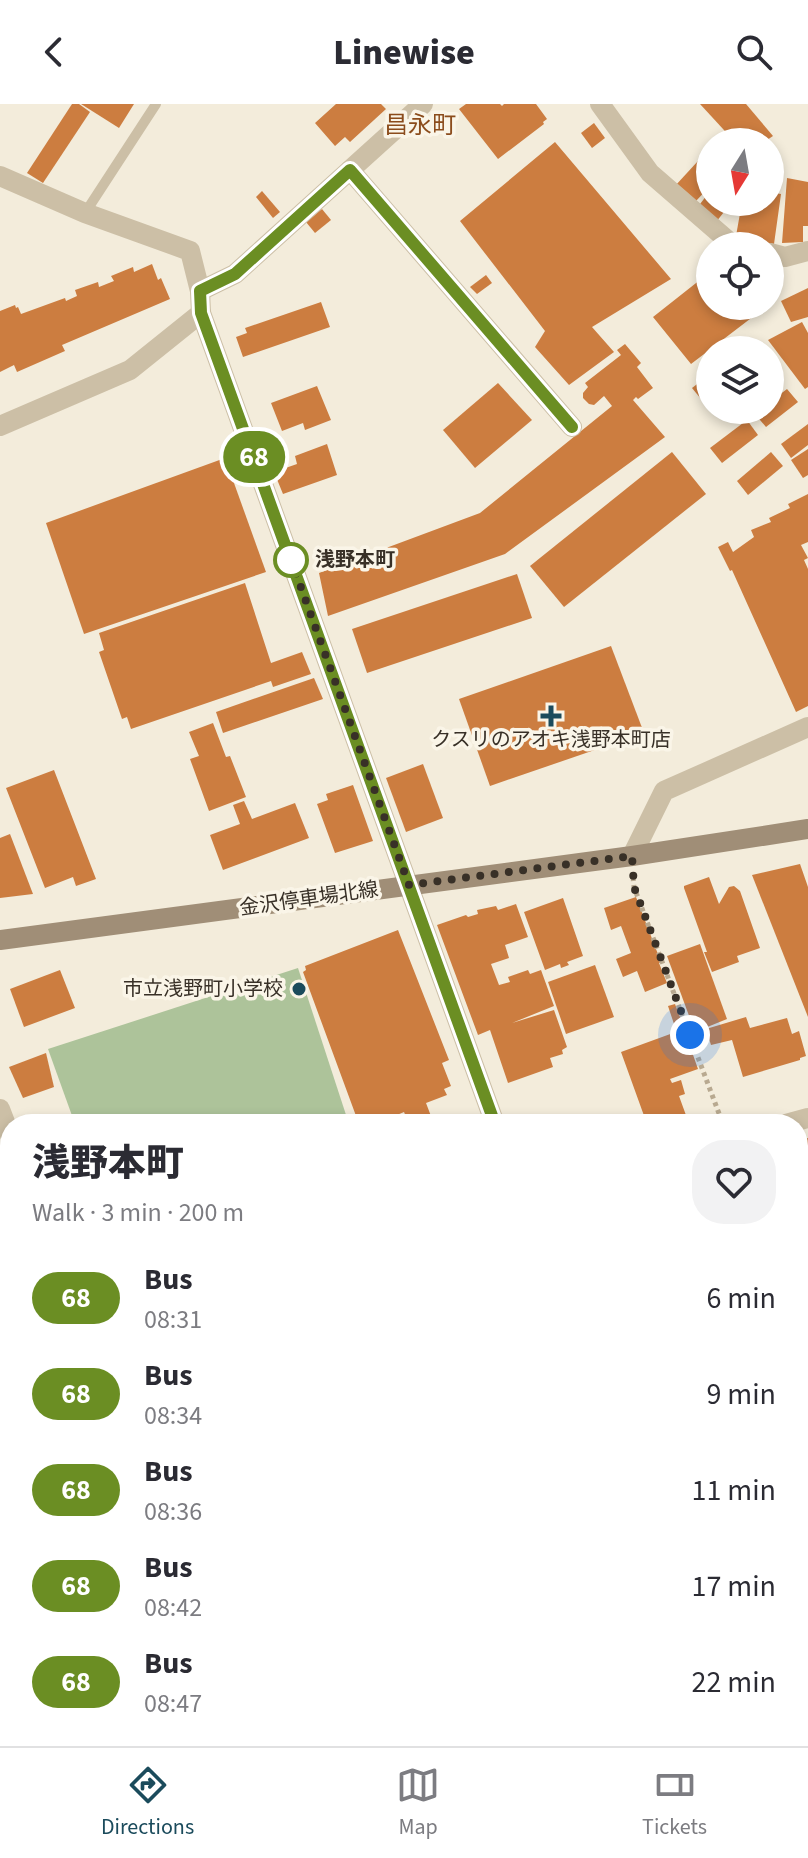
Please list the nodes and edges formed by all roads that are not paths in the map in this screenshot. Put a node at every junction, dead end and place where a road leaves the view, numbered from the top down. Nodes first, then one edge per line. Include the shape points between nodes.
1 (156, 104) edge
2 (423, 104) edge
3 (600, 104) edge
4 (350, 170) junction
5 (0, 176) edge
6 (85, 213) junction
7 (718, 232) edge
8 (808, 251) edge
9 (784, 257) edge
10 (200, 291) junction
11 (201, 313) junction
12 (0, 426) edge
13 (572, 427) dead end
14 (808, 727) edge
15 (808, 829) edge
16 (632, 856) junction
17 (409, 885) junction
18 (0, 940) edge
19 (491, 1114) edge

1 - 6 lane
2 - 4 street
3 - 7 street via 650,173
4 - 10 street via 235,274
4 - 13 street
5 - 6 street
6 - 10 street via 190,251
8 - 9 street
10 - 11 street
11 - 12 street via 130,370
11 - 17 street
14 - 16 street via 664,791
15 - 16 main road, 金沢停車場北線
16 - 17 main road, 金沢停車場北線
17 - 18 main road, 金沢停車場北線
17 - 19 street

